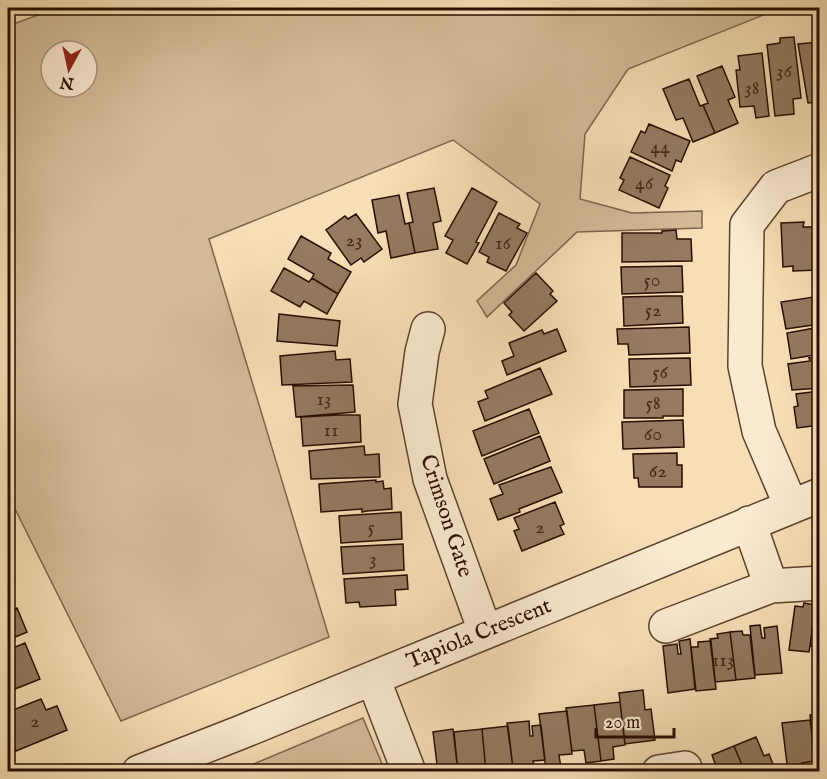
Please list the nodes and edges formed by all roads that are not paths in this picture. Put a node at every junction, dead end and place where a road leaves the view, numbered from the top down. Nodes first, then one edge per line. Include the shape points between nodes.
1 (819, 170) edge
2 (428, 329) dead end
3 (805, 501) edge
4 (749, 523) junction
5 (819, 583) edge
6 (771, 586) junction
7 (666, 626) dead end
8 (485, 631) junction
9 (373, 678) junction
10 (139, 771) edge
11 (409, 771) edge

1 - 3 street via 776,187 747,225 745,366 759,431
2 - 8 street, Crimson Gate via 415,404 430,479
3 - 4 street, Tapiola Crescent
4 - 6 street
4 - 8 street, Tapiola Crescent
5 - 6 street
6 - 7 street
8 - 9 street, Tapiola Crescent
9 - 10 street, Tapiola Crescent
9 - 11 street

